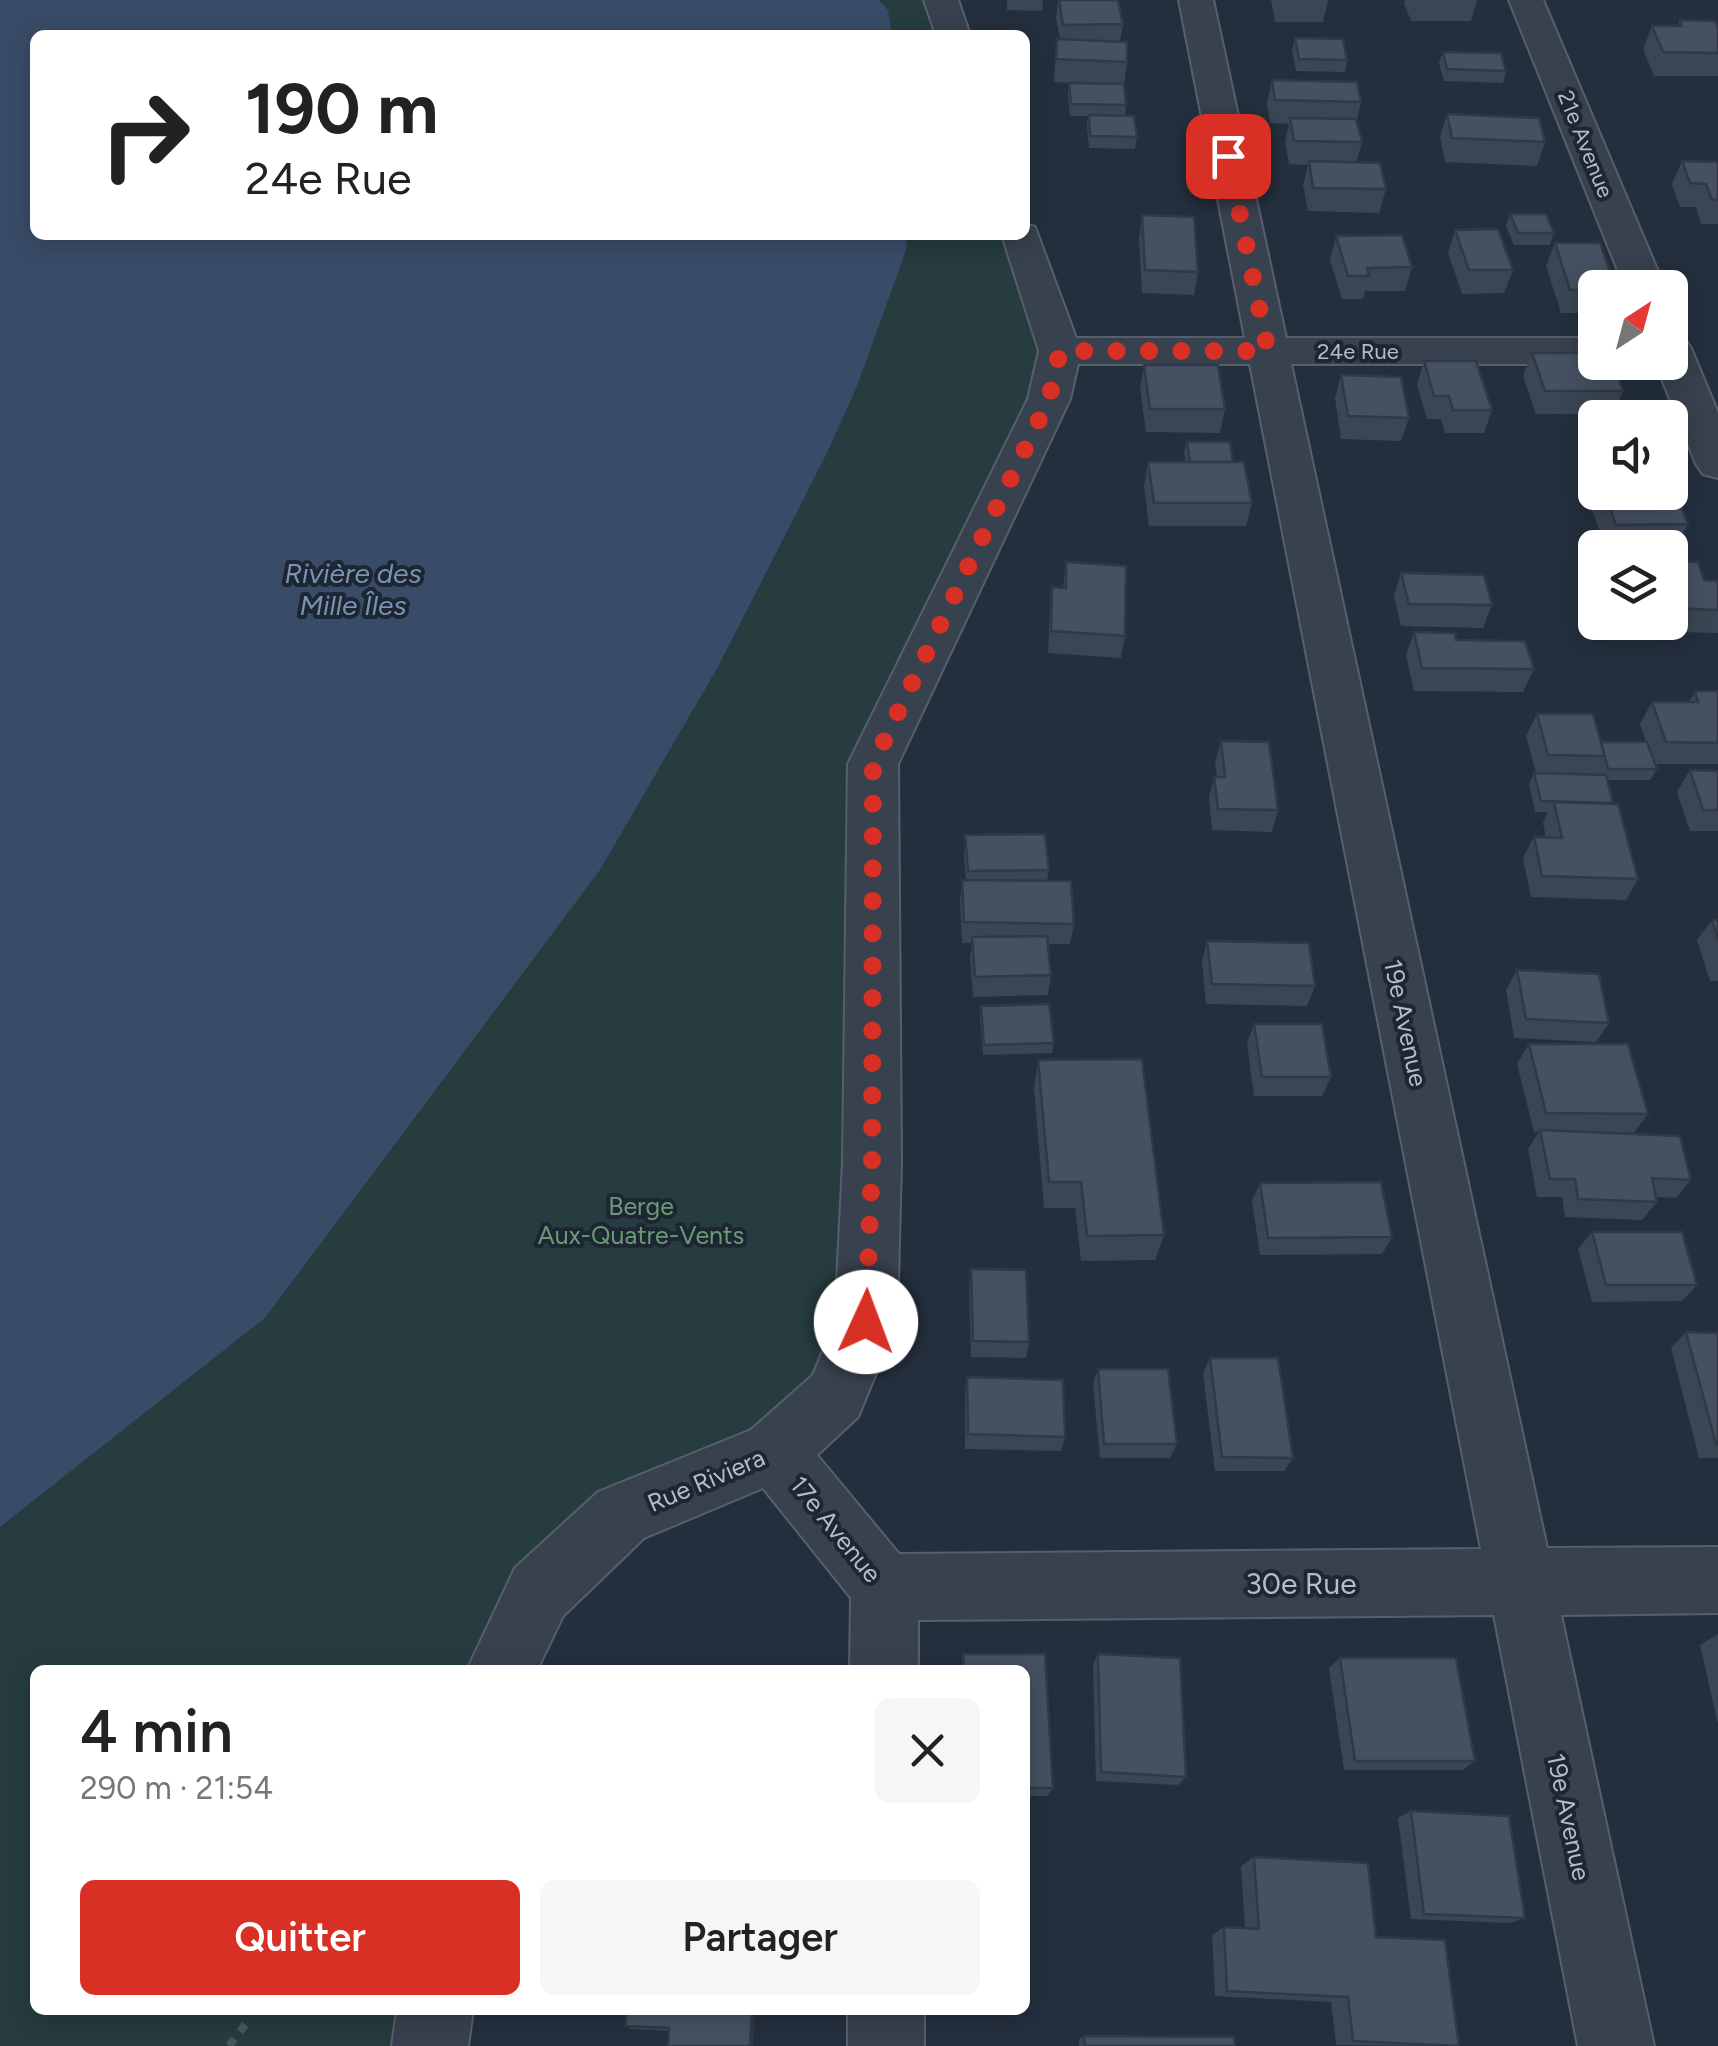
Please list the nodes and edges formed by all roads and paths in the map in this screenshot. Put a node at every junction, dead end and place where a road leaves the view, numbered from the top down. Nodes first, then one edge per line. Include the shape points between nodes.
1 (941, 0) edge
2 (1196, 0) edge
3 (1526, 0) edge
4 (951, 30) edge
5 (1023, 240) edge
6 (1638, 270) edge
7 (1578, 350) edge
8 (1688, 350) edge
9 (1718, 350) edge
10 (1060, 351) junction
11 (1268, 351) junction
12 (1683, 380) edge
13 (1718, 464) edge
14 (774, 1452) junction
15 (1718, 1580) edge
16 (1520, 1582) junction
17 (884, 1587) junction
18 (503, 1665) edge
19 (884, 1665) edge
20 (434, 2015) edge
21 (886, 2015) edge
22 (248, 2021) dead end
23 (230, 2046) edge
24 (430, 2046) edge
25 (886, 2046) edge
26 (1616, 2046) edge

1 - 4 street
2 - 11 street, 19e Avenue
3 - 6 street, 21e Avenue
5 - 10 street
7 - 11 street, 24e Rue
8 - 9 street
10 - 11 street, 24e Rue
10 - 14 street, Rue Riviera via 1049,399 873,764 866,1322 836,1396
11 - 16 street, 19e Avenue
12 - 13 street
14 - 17 street, 17e Avenue
14 - 18 street, Rue Riviera via 620,1516 538,1592
15 - 16 street, 30e Rue
16 - 17 street, 30e Rue
16 - 26 street, 19e Avenue
17 - 19 street, 17e Avenue
20 - 24 street
21 - 25 street
22 - 23 path

